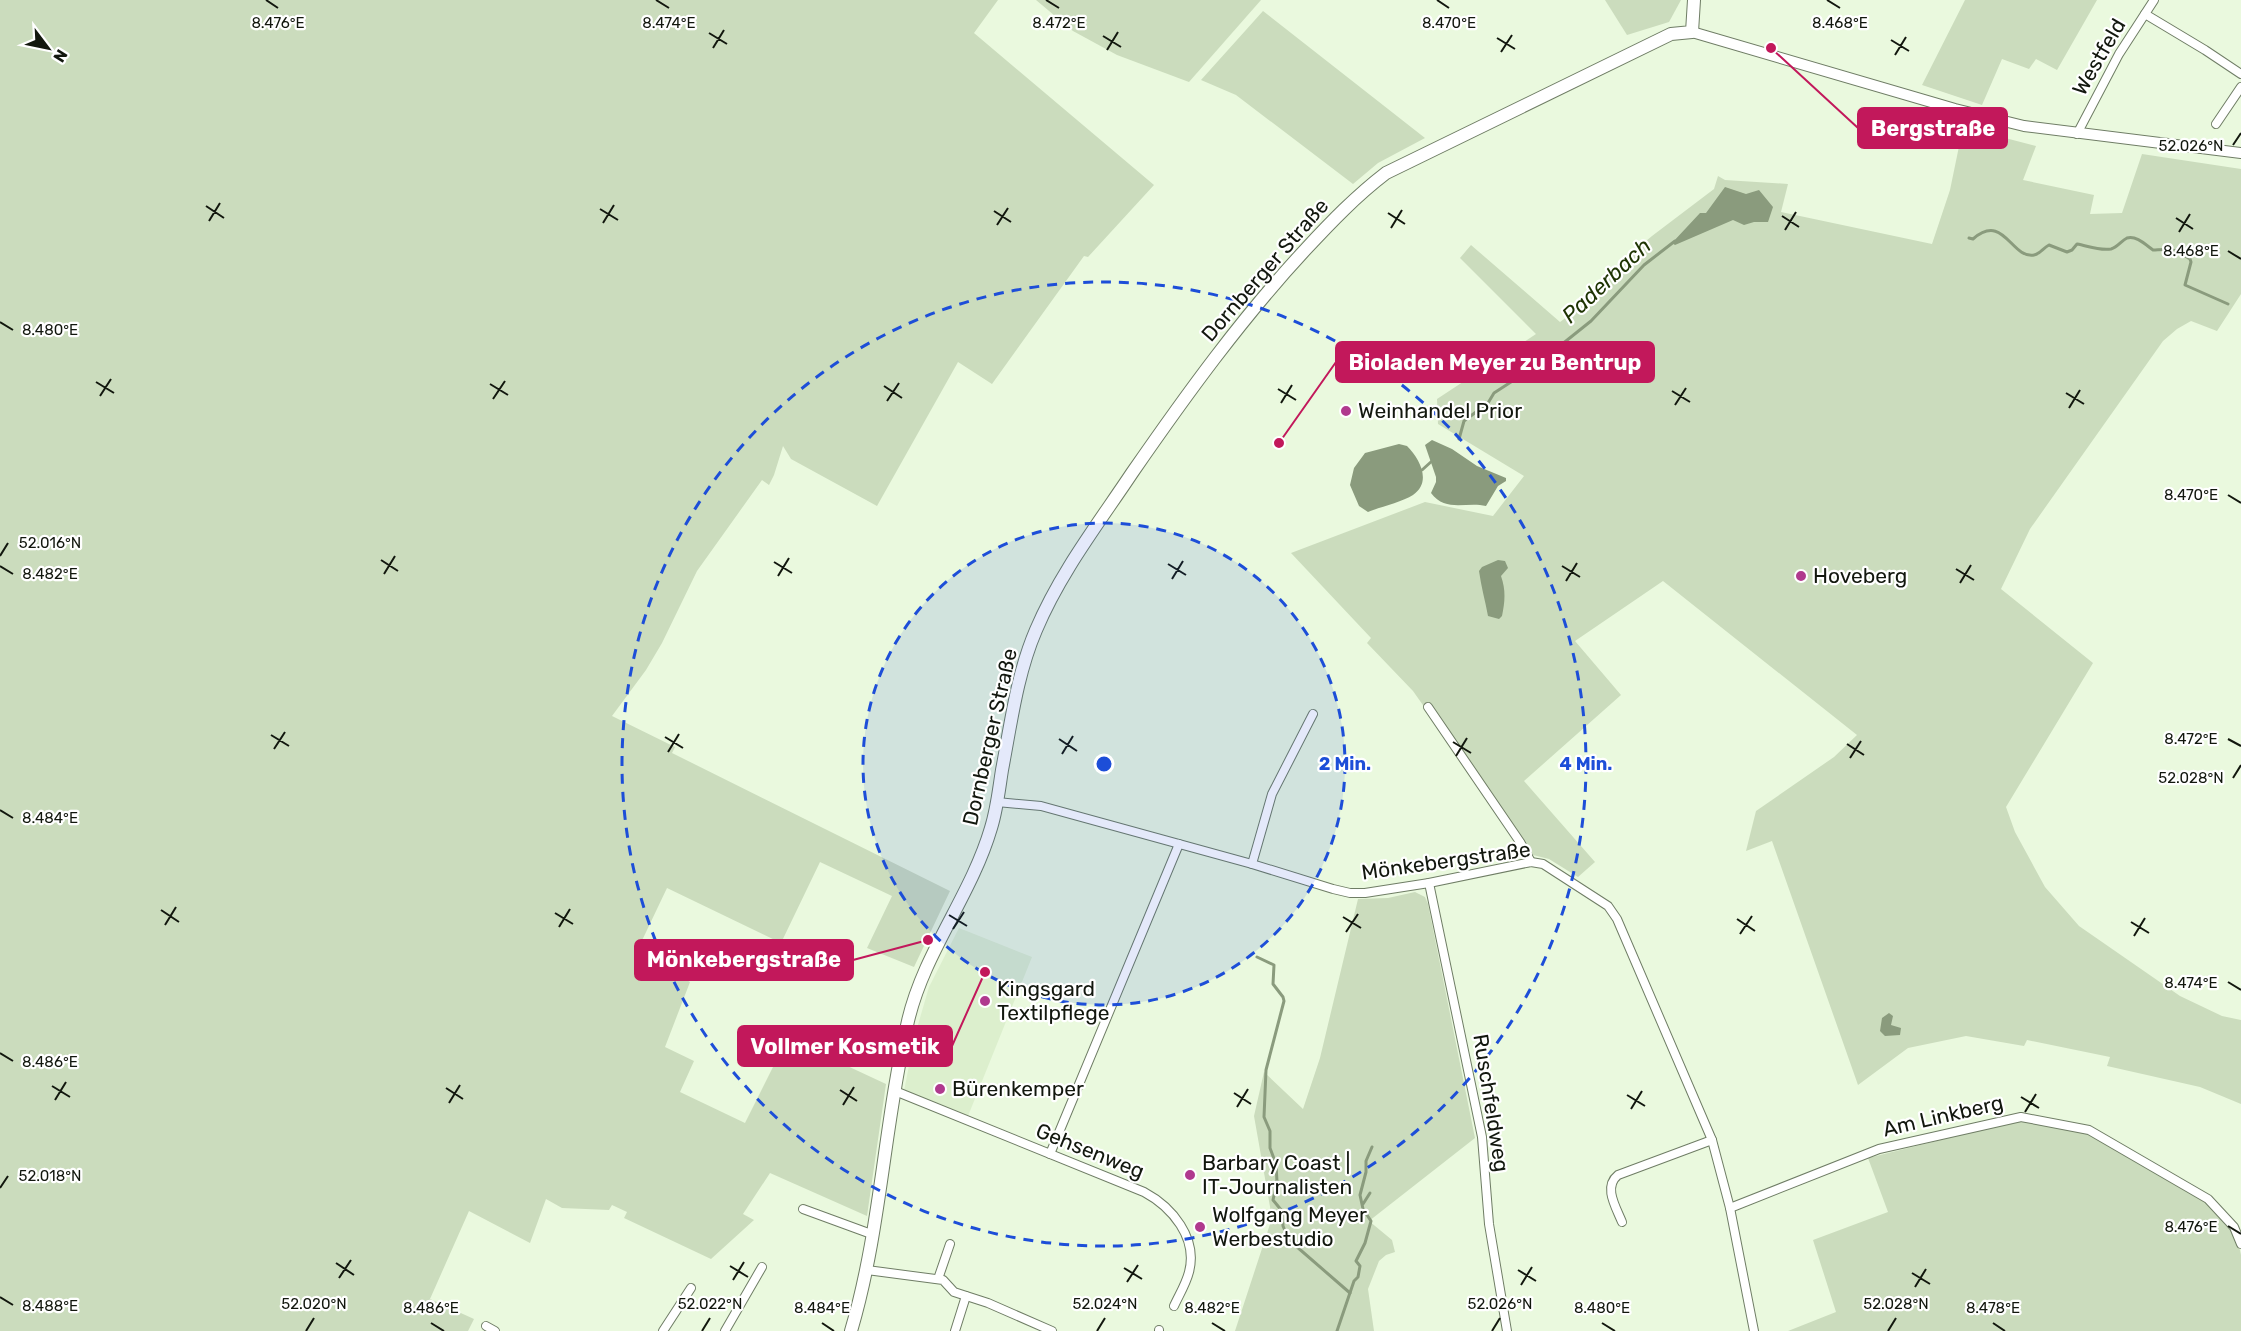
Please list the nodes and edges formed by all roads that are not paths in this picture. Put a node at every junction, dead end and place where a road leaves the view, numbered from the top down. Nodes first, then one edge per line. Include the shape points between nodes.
1 (1694, 0) edge
2 (2154, 0) edge
3 (2145, 14) junction
4 (1692, 32) junction
5 (2241, 74) edge
6 (2241, 87) edge
7 (2216, 124) dead end
8 (2078, 134) junction
9 (2241, 153) edge
10 (1428, 707) dead end
11 (1313, 714) dead end
12 (997, 802) junction
13 (1179, 844) junction
14 (1531, 862) junction
15 (1252, 864) junction
16 (1429, 883) junction
17 (895, 1091) junction
18 (1712, 1140) junction
19 (1050, 1154) junction
20 (1730, 1208) junction
21 (803, 1209) dead end
22 (1622, 1222) dead end
23 (874, 1235) junction
24 (950, 1244) dead end
25 (2241, 1244) edge
26 (762, 1267) dead end
27 (867, 1270) junction
28 (938, 1279) junction
29 (691, 1288) dead end
30 (966, 1296) junction
31 (1174, 1306) dead end
32 (486, 1326) dead end
33 (495, 1331) edge
34 (663, 1331) edge
35 (725, 1331) edge
36 (851, 1331) edge
37 (955, 1331) edge
38 (1052, 1331) edge
39 (1507, 1331) edge
40 (1754, 1331) edge

1 - 4 main road
2 - 3 street, Westfeld
3 - 5 street
3 - 8 street, Westfeld
4 - 8 street, Dornberger Straße via 1955,109
4 - 12 main road, Dornberger Straße via 1671,34 1386,173 1359,193 1274,283 1161,431 1053,594 1024,661
6 - 7 street
8 - 9 street, Dornberger Straße
10 - 14 street
11 - 15 street via 1272,794
12 - 13 street, Mönkebergstraße via 1041,806
12 - 17 main road, Dornberger Straße via 973,874 917,988
13 - 15 street, Mönkebergstraße
13 - 19 street
14 - 16 street, Mönkebergstraße
14 - 18 street, Mönkebergstraße via 1543,864 1608,906 1617,919
15 - 16 street, Mönkebergstraße via 1350,893
16 - 39 street, Ruschfeldweg via 1482,1137 1489,1224
17 - 19 street, Gehsenweg
17 - 23 main road, Dornberger Straße
18 - 20 street, Mönkebergstraße
18 - 22 street via 1611,1180
19 - 31 street, Gehsenweg via 1144,1192 1177,1218 1191,1255 1189,1271
20 - 25 street, Am Linkberg via 1879,1149 2021,1117 2089,1130 2208,1199 2234,1227
20 - 40 street, Mönkebergstraße
21 - 23 street
23 - 27 main road, Dornberger Straße
24 - 28 street
26 - 35 street
27 - 28 street
27 - 36 main road, Dornberger Straße
28 - 30 street
29 - 34 street
30 - 37 street
30 - 38 street
32 - 33 street

